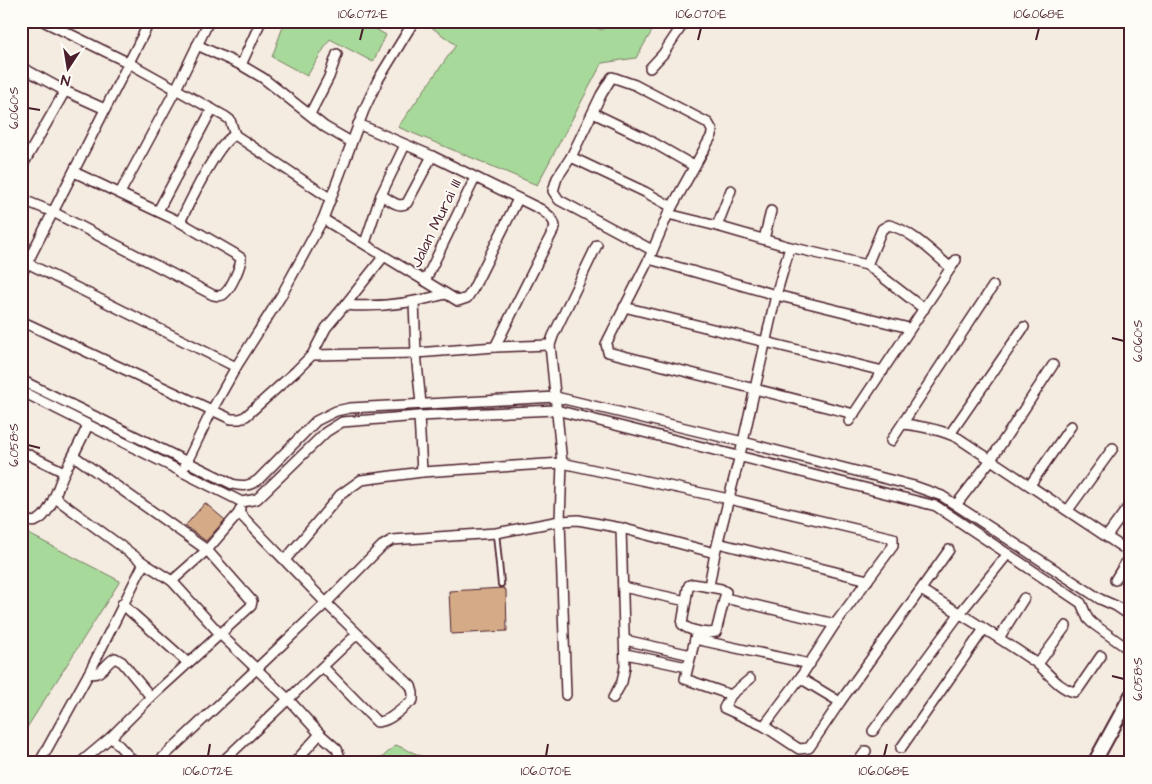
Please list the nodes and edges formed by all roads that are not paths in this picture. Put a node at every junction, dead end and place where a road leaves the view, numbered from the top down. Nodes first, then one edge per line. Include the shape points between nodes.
1 (43, 21) edge
2 (209, 21) edge
3 (261, 21) edge
4 (414, 21) edge
5 (685, 21) edge
6 (146, 22) edge
7 (197, 45) junction
8 (337, 54) dead end
9 (130, 63) junction
10 (241, 65) junction
11 (22, 68) edge
12 (650, 68) dead end
13 (176, 89) junction
14 (65, 91) junction
15 (105, 109) junction
16 (212, 109) junction
17 (593, 112) junction
18 (310, 114) junction
19 (358, 124) junction
20 (235, 135) junction
21 (351, 142) junction
22 (405, 145) junction
23 (432, 156) junction
24 (571, 157) junction
25 (694, 166) junction
26 (21, 168) edge
27 (74, 172) junction
28 (474, 178) junction
29 (731, 190) dead end
30 (120, 193) junction
31 (381, 195) junction
32 (21, 199) edge
33 (331, 199) junction
34 (518, 199) junction
35 (158, 210) junction
36 (670, 211) junction
37 (53, 212) junction
38 (771, 212) dead end
39 (323, 219) junction
40 (180, 222) junction
41 (717, 226) junction
42 (764, 238) junction
43 (365, 243) junction
44 (597, 245) dead end
45 (790, 247) junction
46 (650, 255) junction
47 (384, 256) junction
48 (24, 261) edge
49 (867, 265) junction
50 (21, 275) edge
51 (425, 281) junction
52 (993, 286) dead end
53 (446, 294) junction
54 (776, 295) junction
55 (414, 302) junction
56 (345, 305) junction
57 (624, 307) junction
58 (924, 308) junction
59 (21, 321) edge
60 (1024, 327) dead end
61 (910, 328) junction
62 (765, 341) junction
63 (550, 345) junction
64 (494, 347) junction
65 (416, 353) junction
66 (312, 355) junction
67 (1052, 365) dead end
68 (236, 367) junction
69 (882, 371) junction
70 (21, 380) edge
71 (754, 388) junction
72 (39, 389) junction
73 (21, 391) edge
74 (556, 397) junction
75 (34, 398) junction
76 (421, 404) junction
77 (395, 406) junction
78 (212, 410) junction
79 (556, 410) junction
80 (419, 416) junction
81 (397, 418) junction
82 (903, 424) junction
83 (88, 425) junction
84 (1070, 426) dead end
85 (950, 434) junction
86 (891, 441) dead end
87 (743, 442) junction
88 (1113, 448) dead end
89 (21, 452) edge
90 (740, 455) junction
91 (74, 456) junction
92 (187, 461) junction
93 (990, 461) junction
94 (562, 463) junction
95 (64, 472) junction
96 (181, 472) junction
97 (422, 472) junction
98 (1030, 485) junction
99 (942, 496) junction
100 (54, 497) junction
101 (729, 499) junction
102 (242, 502) junction
103 (1131, 503) edge
104 (956, 505) junction
105 (936, 506) junction
106 (1068, 510) junction
107 (239, 513) junction
108 (21, 517) edge
109 (560, 521) junction
110 (621, 528) junction
111 (496, 533) junction
112 (1107, 536) junction
113 (718, 543) junction
114 (207, 550) junction
115 (949, 550) dead end
116 (715, 553) junction
117 (1131, 553) edge
118 (1007, 555) junction
119 (285, 560) junction
120 (144, 563) junction
121 (868, 580) junction
122 (1115, 580) dead end
123 (172, 581) junction
124 (501, 584) dead end
125 (709, 586) junction
126 (623, 587) junction
127 (921, 590) junction
128 (725, 598) junction
129 (1024, 598) dead end
130 (686, 601) junction
131 (326, 603) junction
132 (122, 604) junction
133 (960, 613) junction
134 (1131, 616) edge
135 (835, 624) junction
136 (1066, 626) dead end
137 (984, 629) junction
138 (220, 634) junction
139 (357, 634) junction
140 (696, 635) junction
141 (999, 638) junction
142 (625, 640) junction
143 (1131, 651) edge
144 (626, 654) junction
145 (691, 655) junction
146 (1101, 656) dead end
147 (188, 662) junction
148 (810, 664) junction
149 (1038, 664) junction
150 (323, 667) junction
151 (687, 668) junction
152 (257, 669) junction
153 (88, 672) junction
154 (800, 678) junction
155 (750, 679) dead end
156 (566, 695) dead end
157 (731, 695) junction
158 (1131, 695) edge
159 (151, 696) junction
160 (613, 698) dead end
161 (289, 700) junction
162 (840, 702) junction
163 (764, 726) junction
164 (873, 731) dead end
165 (320, 734) junction
166 (112, 737) junction
167 (901, 748) dead end
168 (866, 751) dead end
169 (42, 758) dead end
170 (80, 763) edge
171 (136, 763) edge
172 (157, 763) edge
173 (221, 763) edge
174 (294, 763) edge
175 (333, 763) edge
176 (857, 763) edge
177 (1094, 763) edge

1 - 9 street
2 - 7 street
3 - 10 street
4 - 19 street via 378,80
5 - 12 street
6 - 9 street
7 - 10 street
7 - 13 street
8 - 18 street
9 - 13 street
9 - 15 street
10 - 18 street
11 - 14 street
13 - 16 street
13 - 30 street
14 - 15 street
14 - 26 street
15 - 27 street
16 - 20 street via 230,120
16 - 35 street
17 - 24 street
17 - 25 street
17 - 25 street via 609,80 615,77 708,123 712,135
18 - 21 street
19 - 21 street
19 - 22 street
20 - 33 street
20 - 40 street via 212,162
21 - 33 street
22 - 23 street
22 - 31 street
23 - 28 street
23 - 31 street via 407,203 398,205
24 - 36 street via 645,192
24 - 46 street via 554,185 553,191 559,200
25 - 36 street
27 - 30 street
27 - 37 street
28 - 34 street
28 - 51 street, Jalan Murai III
29 - 41 street
30 - 35 street
31 - 43 street
32 - 37 street
33 - 39 street
34 - 53 street via 467,298 458,300
34 - 64 street via 548,214 555,227
35 - 40 street
36 - 41 street
36 - 46 street
37 - 40 street via 213,295 225,294 241,265 241,258
37 - 48 street
38 - 42 street
39 - 43 street
39 - 68 street
41 - 42 street
42 - 45 street
43 - 47 street
44 - 63 street
45 - 49 street
45 - 54 street
46 - 54 street
46 - 57 street
47 - 51 street
47 - 56 street
48 - 50 street
48 - 68 street
49 - 58 street
49 - 58 street via 882,229 889,225 908,233 953,264
51 - 53 street
52 - 82 street
53 - 55 street
54 - 61 street
54 - 62 street
55 - 56 street
55 - 65 street
56 - 66 street via 326,328
57 - 62 street
57 - 71 street via 606,344 608,352
58 - 61 street
59 - 78 street
60 - 85 street
61 - 69 street
62 - 69 street
62 - 71 street
63 - 64 street
63 - 74 street
64 - 65 street
65 - 66 street
65 - 76 street
66 - 78 street via 246,416 231,419
67 - 93 street
68 - 78 street
69 - 71 street via 852,418
70 - 72 street
71 - 87 street
72 - 75 street
72 - 92 street
73 - 75 street
74 - 76 street
74 - 79 street
74 - 87 street
75 - 83 street
76 - 77 street
77 - 81 street
77 - 92 street via 350,408 316,421 250,485 232,484
78 - 92 street
79 - 80 street
79 - 90 street
79 - 94 street
80 - 81 street
80 - 97 street
81 - 102 street via 342,422 257,498
82 - 85 street
82 - 86 street
83 - 91 street
83 - 96 street
84 - 98 street
85 - 93 street
87 - 90 street
87 - 99 street
88 - 106 street
89 - 95 street
90 - 101 street
90 - 105 street
91 - 95 street
91 - 114 street
92 - 96 street
93 - 98 street
93 - 104 street
94 - 97 street
94 - 101 street
94 - 109 street
95 - 100 street
96 - 102 street
97 - 119 street via 361,480 340,495
98 - 106 street
99 - 104 street
99 - 105 street
100 - 108 street via 37,521
100 - 120 street
101 - 113 street
101 - 121 street via 893,538 893,546
102 - 107 street
103 - 112 street
104 - 134 street
105 - 118 street
106 - 112 street
107 - 114 street
107 - 119 street
109 - 110 street via 578,520
109 - 111 street
109 - 156 street
110 - 116 street
110 - 126 street
111 - 124 lane
111 - 131 street via 392,540 382,546
112 - 117 street
113 - 116 street
113 - 121 street
114 - 123 street
114 - 138 street via 252,601 251,606
115 - 127 street
116 - 125 street
117 - 122 street
118 - 133 street
118 - 143 street via 1081,603 1092,623
119 - 131 street
120 - 123 street
120 - 132 street
121 - 135 street
123 - 138 street
125 - 128 street via 724,590
125 - 130 street via 689,585
126 - 130 street
126 - 142 street
127 - 133 street
127 - 162 street
128 - 135 street
128 - 140 street via 716,632
129 - 141 street
130 - 140 street via 682,624
131 - 139 street
131 - 152 street
132 - 147 street
132 - 153 street
133 - 137 street
133 - 164 street
135 - 148 street
136 - 149 street
137 - 141 street
137 - 167 street
138 - 147 street
138 - 152 street
139 - 150 street
139 - 150 street via 411,686 413,700 389,718 377,722
140 - 145 street
140 - 148 street
141 - 149 street
142 - 144 street
142 - 145 street
144 - 151 street
144 - 160 street via 622,682
145 - 151 street
146 - 149 street via 1074,692 1067,690
147 - 159 street
148 - 154 street
150 - 161 street
151 - 157 street via 685,679 688,681
152 - 161 street
152 - 172 street
153 - 159 street via 99,673 115,658
153 - 169 street
154 - 162 street
154 - 163 street
155 - 157 street
157 - 163 street via 724,707 726,710
158 - 177 street
159 - 166 street
161 - 165 street
161 - 173 street
162 - 163 street via 805,750
165 - 174 street
165 - 175 street via 337,749 339,755
166 - 170 street
166 - 171 street
168 - 176 street

